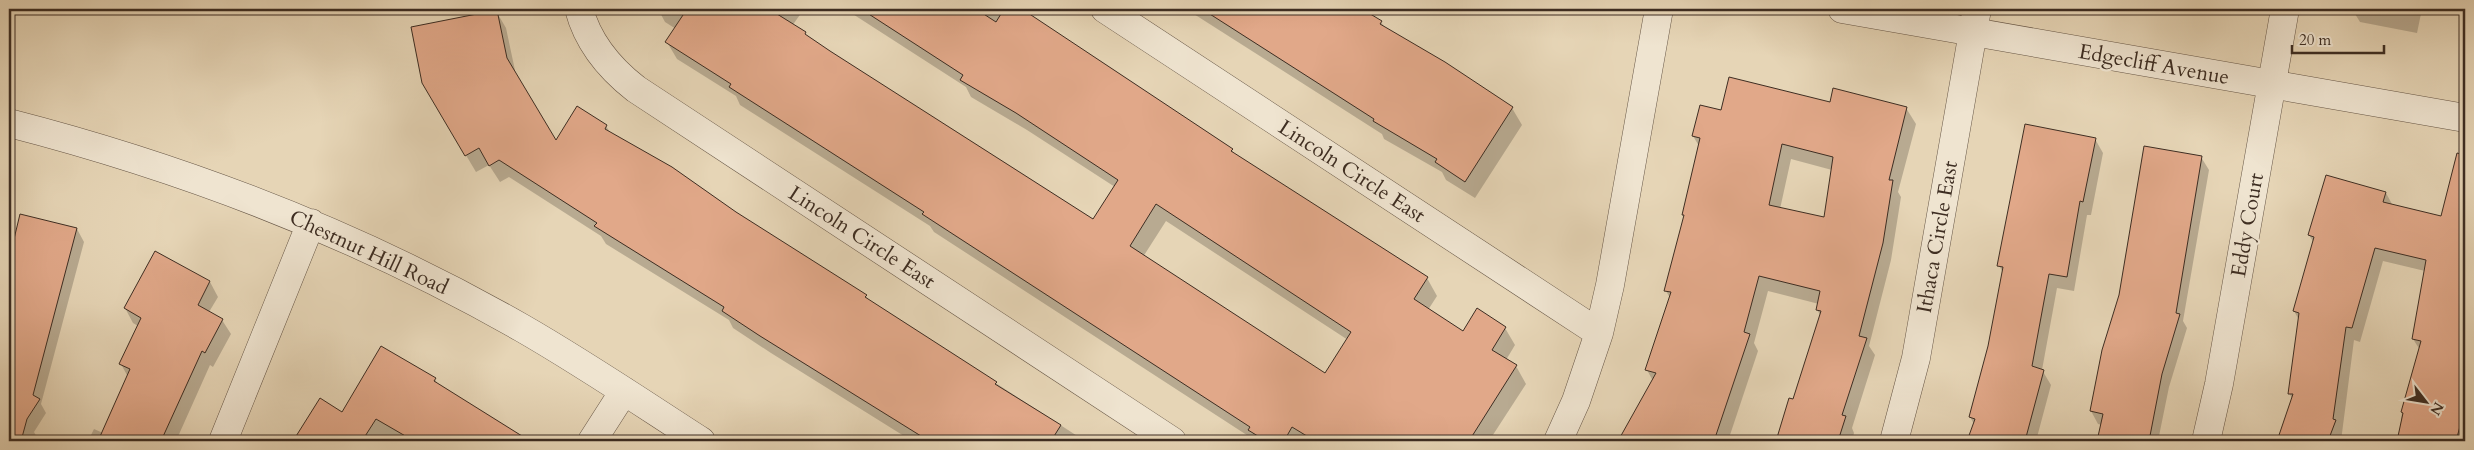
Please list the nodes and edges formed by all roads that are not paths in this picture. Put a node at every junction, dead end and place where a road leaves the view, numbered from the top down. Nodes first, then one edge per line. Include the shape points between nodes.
1 (580, 9) edge
2 (1105, 9) edge
3 (1659, 9) edge
4 (1842, 9) edge
5 (2285, 9) edge
6 (1975, 20) edge
7 (2271, 84) junction
8 (2465, 118) edge
9 (9, 123) edge
10 (311, 223) junction
11 (1599, 334) junction
12 (624, 391) junction
13 (223, 441) edge
14 (592, 441) edge
15 (701, 441) edge
16 (1172, 441) edge
17 (1558, 441) edge
18 (1894, 441) edge
19 (2206, 441) edge

1 - 16 street, Lincoln Circle East via 588,33 602,57 636,89
2 - 11 street, Lincoln Circle East
3 - 11 street
4 - 6 street, Edgecliff Avenue
5 - 7 street, Eddy Court
6 - 7 street, Edgecliff Avenue
6 - 18 street, Ithaca Circle East via 1916,358
7 - 8 street, Edgecliff Avenue
7 - 19 street, Eddy Court via 2219,384
9 - 10 street, Chestnut Hill Road via 86,143 200,180
10 - 12 street, Chestnut Hill Road via 417,272 505,319
10 - 13 street
11 - 17 street
12 - 14 street
12 - 15 street, Chestnut Hill Road

